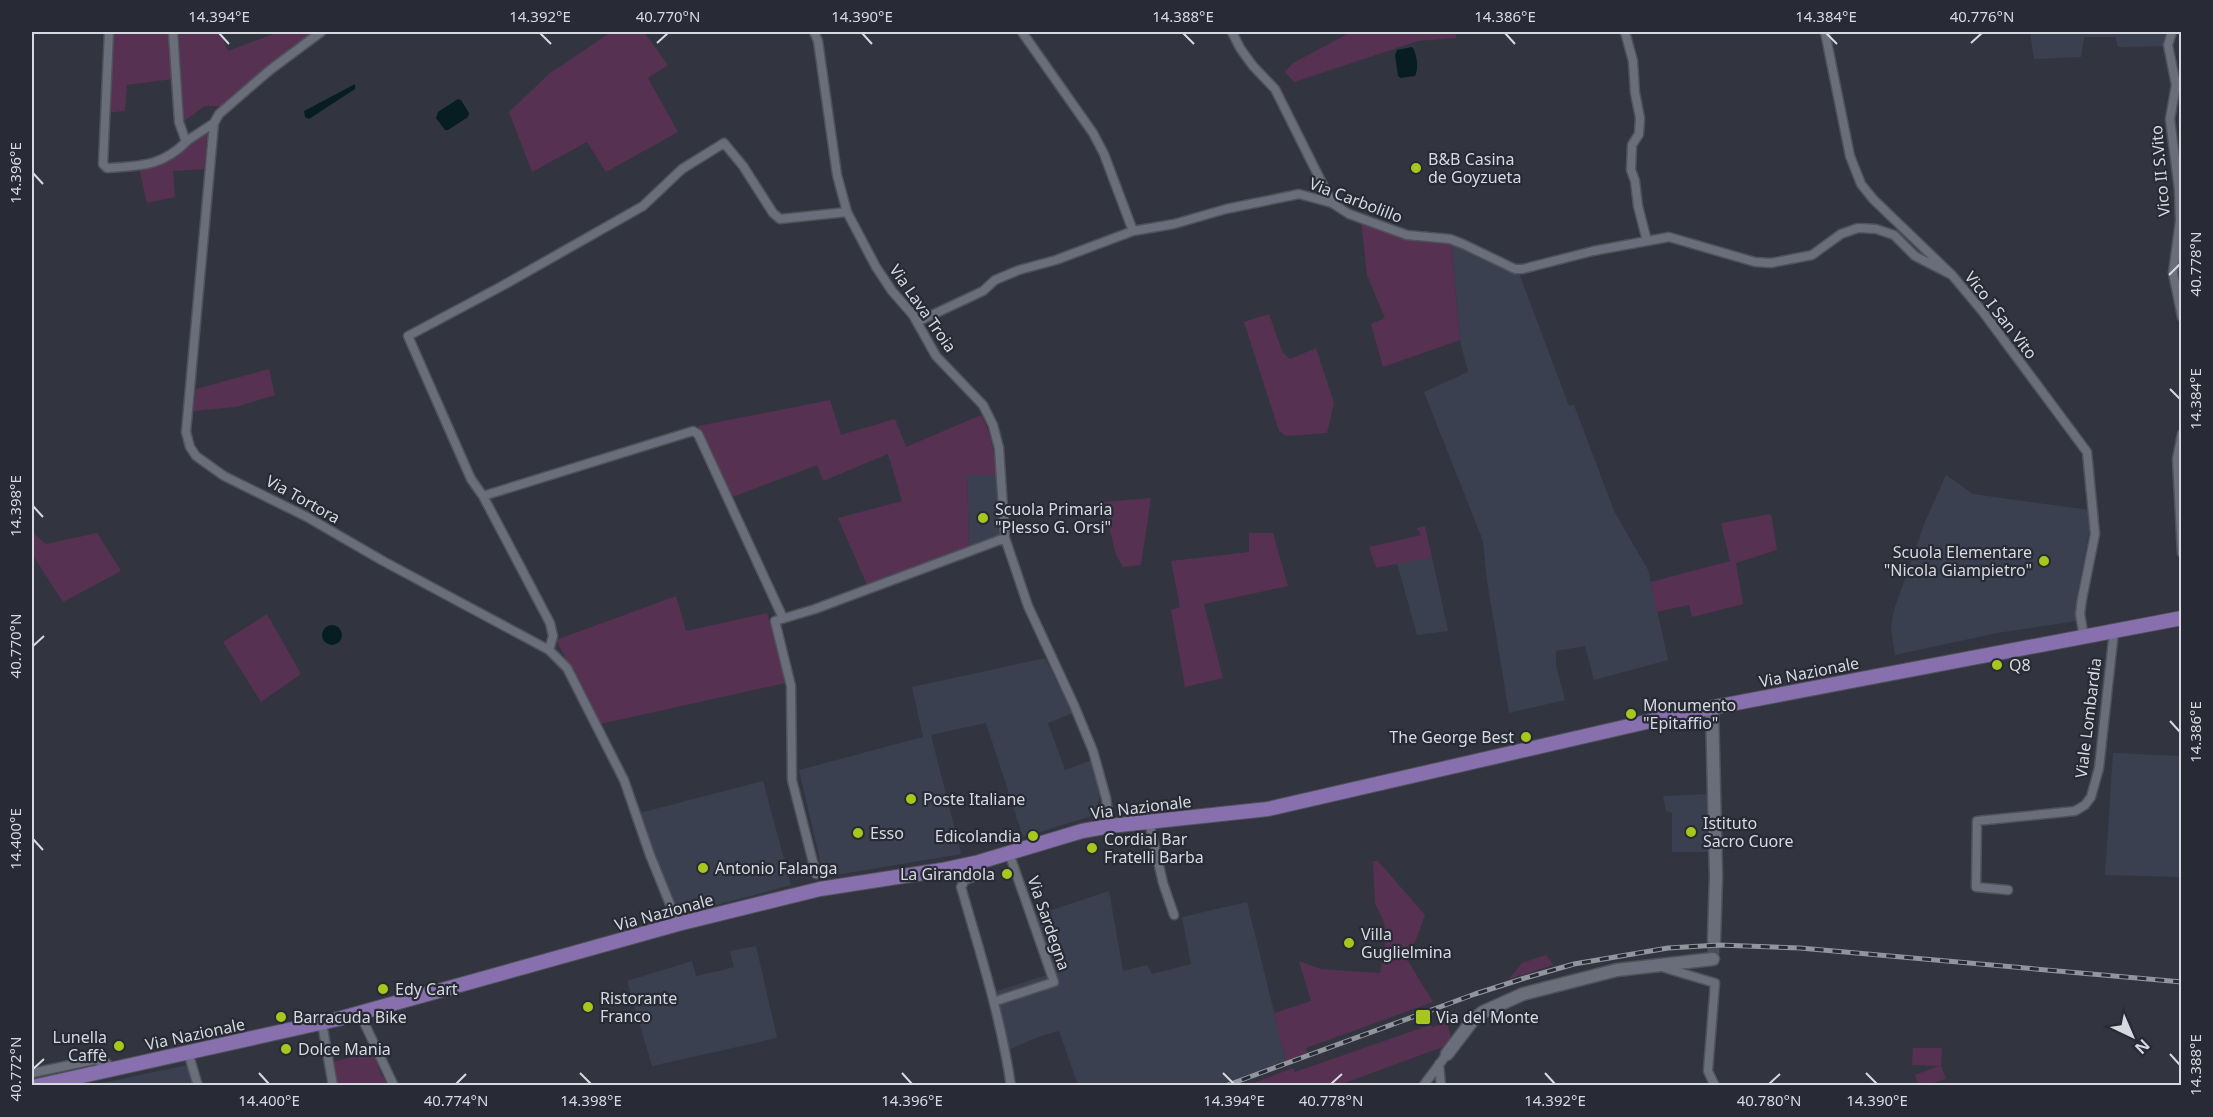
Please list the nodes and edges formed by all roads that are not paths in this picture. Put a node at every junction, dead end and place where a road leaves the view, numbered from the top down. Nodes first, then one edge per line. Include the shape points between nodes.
1 (109, 32) edge
2 (173, 32) edge
3 (321, 32) edge
4 (814, 32) edge
5 (1022, 32) edge
6 (1232, 32) edge
7 (1626, 32) edge
8 (1825, 32) edge
9 (2172, 32) edge
10 (2178, 80) edge
11 (214, 123) junction
12 (189, 140) junction
13 (1332, 203) junction
14 (847, 212) junction
15 (1133, 231) junction
16 (1647, 241) junction
17 (2177, 273) edge
18 (1952, 275) junction
19 (2181, 317) edge
20 (917, 322) junction
21 (2181, 434) edge
22 (483, 496) junction
23 (1005, 538) junction
24 (2181, 553) edge
25 (783, 618) junction
26 (2181, 618) edge
27 (2114, 631) junction
28 (2084, 637) junction
29 (549, 650) junction
30 (1712, 708) junction
31 (1149, 822) junction
32 (1110, 826) junction
33 (1009, 853) junction
34 (980, 862) junction
35 (818, 881) junction
36 (2008, 890) dead end
37 (1174, 915) dead end
38 (678, 924) junction
39 (1714, 940) tunnel mouth
40 (1713, 959) dead end
41 (1662, 964) junction
42 (999, 1000) dead end
43 (360, 1014) junction
44 (322, 1023) junction
45 (188, 1052) junction
46 (1443, 1059) junction
47 (113, 1069) junction
48 (32, 1073) edge
49 (37, 1086) edge
50 (198, 1086) edge
51 (333, 1086) edge
52 (394, 1086) edge
53 (1011, 1086) edge
54 (1423, 1086) edge
55 (1441, 1086) edge
56 (1715, 1086) edge

1 - 12 street via 103,164 107,168 157,163
2 - 12 street via 179,122 185,139
3 - 11 street via 270,70 219,114
4 - 14 street, Via Lava Troia via 837,175
5 - 15 street via 1093,133
6 - 13 street via 1253,66 1275,89
7 - 16 street via 1640,118 1630,170
8 - 18 street, Vico I San Vito via 1850,156 1861,184
9 - 10 street, Vico II S.Vito via 2168,45
10 - 17 street, Vico II S.Vito via 2170,119 2179,190
11 - 12 street
11 - 29 street, Via Tortora via 186,432 190,447 224,476 307,516
13 - 15 street, Via Carbolillo via 1299,194
13 - 16 street, Via Carbolillo via 1349,214 1407,235 1450,239 1515,269
14 - 20 street, Via Lava Troia via 876,267
14 - 22 street via 780,219 724,143 682,169 643,206 408,336 471,479
15 - 20 street, Via Carbolillo via 995,280 983,291
16 - 18 street, Via Carbolillo via 1669,237 1771,263 1812,255 1841,234 1858,228 1876,229 1894,235 1915,256
17 - 19 street, Vico II S.Vito
18 - 28 street, Vico I San Vito via 2086,452 2095,534 2080,614
20 - 23 street, Via Lava Troia via 936,356 983,405 993,425 999,448
21 - 24 street via 2177,459
22 - 25 street via 693,430
22 - 29 street via 550,623 553,636
23 - 25 street
23 - 32 street, Via Lava Troia via 1028,606 1093,751
25 - 35 street via 775,621 791,686 792,780
26 - 27 main road, Via Nazionale
27 - 28 main road, Via Nazionale
27 - 36 street, Viale Lombardia via 2099,768 2091,797 2075,811 1977,821 1976,887
28 - 30 main road, Via Nazionale
29 - 38 street, Via Tortora via 567,668 612,754
30 - 31 main road, Via Nazionale via 1268,809
30 - 39 street
31 - 32 main road, Via Nazionale
31 - 37 street
32 - 33 main road, Via Nazionale
33 - 34 main road, Via Nazionale
33 - 42 street, Via Sardegna via 1054,982
34 - 35 main road, Via Nazionale via 942,870
34 - 53 street via 981,874 965,880 961,887 994,1003
35 - 38 main road, Via Nazionale
38 - 43 main road, Via Nazionale
40 - 41 street
41 - 46 street via 1585,977 1500,1002 1473,1020
41 - 56 street via 1715,982 1708,1071
43 - 44 main road, Via Nazionale
43 - 52 street
44 - 45 main road, Via Nazionale
44 - 51 street
45 - 47 main road, Via Nazionale
45 - 50 street
46 - 54 street
46 - 55 street
47 - 48 street, Via Nazionale via 105,1062 93,1060
47 - 49 main road, Via Nazionale

